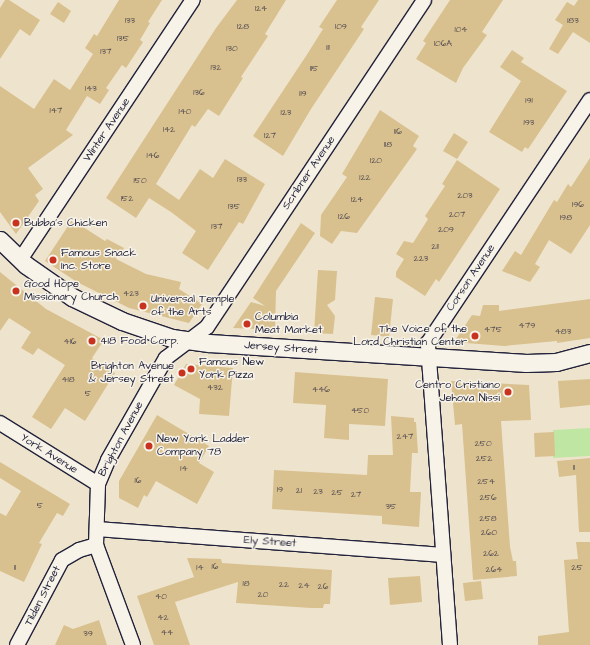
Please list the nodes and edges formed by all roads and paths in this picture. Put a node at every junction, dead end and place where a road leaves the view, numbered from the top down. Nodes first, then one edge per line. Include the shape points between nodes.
1 (193, 0) edge
2 (424, 0) edge
3 (590, 100) edge
4 (0, 240) edge
5 (20, 260) junction
6 (189, 340) junction
7 (590, 353) edge
8 (429, 357) junction
9 (0, 423) edge
10 (98, 484) junction
11 (97, 529) junction
12 (96, 545) junction
13 (444, 555) junction
14 (17, 645) edge
15 (133, 645) edge
16 (450, 645) edge

1 - 5 street, Winter Avenue
2 - 6 street, Scribner Avenue via 207,327
3 - 8 street, Corson Avenue via 428,343
4 - 5 street, Jersey Street
5 - 6 street, Jersey Street via 67,294 110,316 166,336
6 - 8 street, Jersey Street
6 - 10 street, Brighton Avenue via 166,358 108,460
7 - 8 street, Jersey Street via 566,360 536,363
8 - 13 street, Corson Avenue
9 - 10 street, York Avenue
10 - 11 street, Brighton Avenue
11 - 12 street, Brighton Avenue
11 - 13 street, Ely Street
12 - 14 street, Tilden Street via 79,550 62,560
12 - 15 street, Brighton Avenue
13 - 16 street, Corson Avenue

